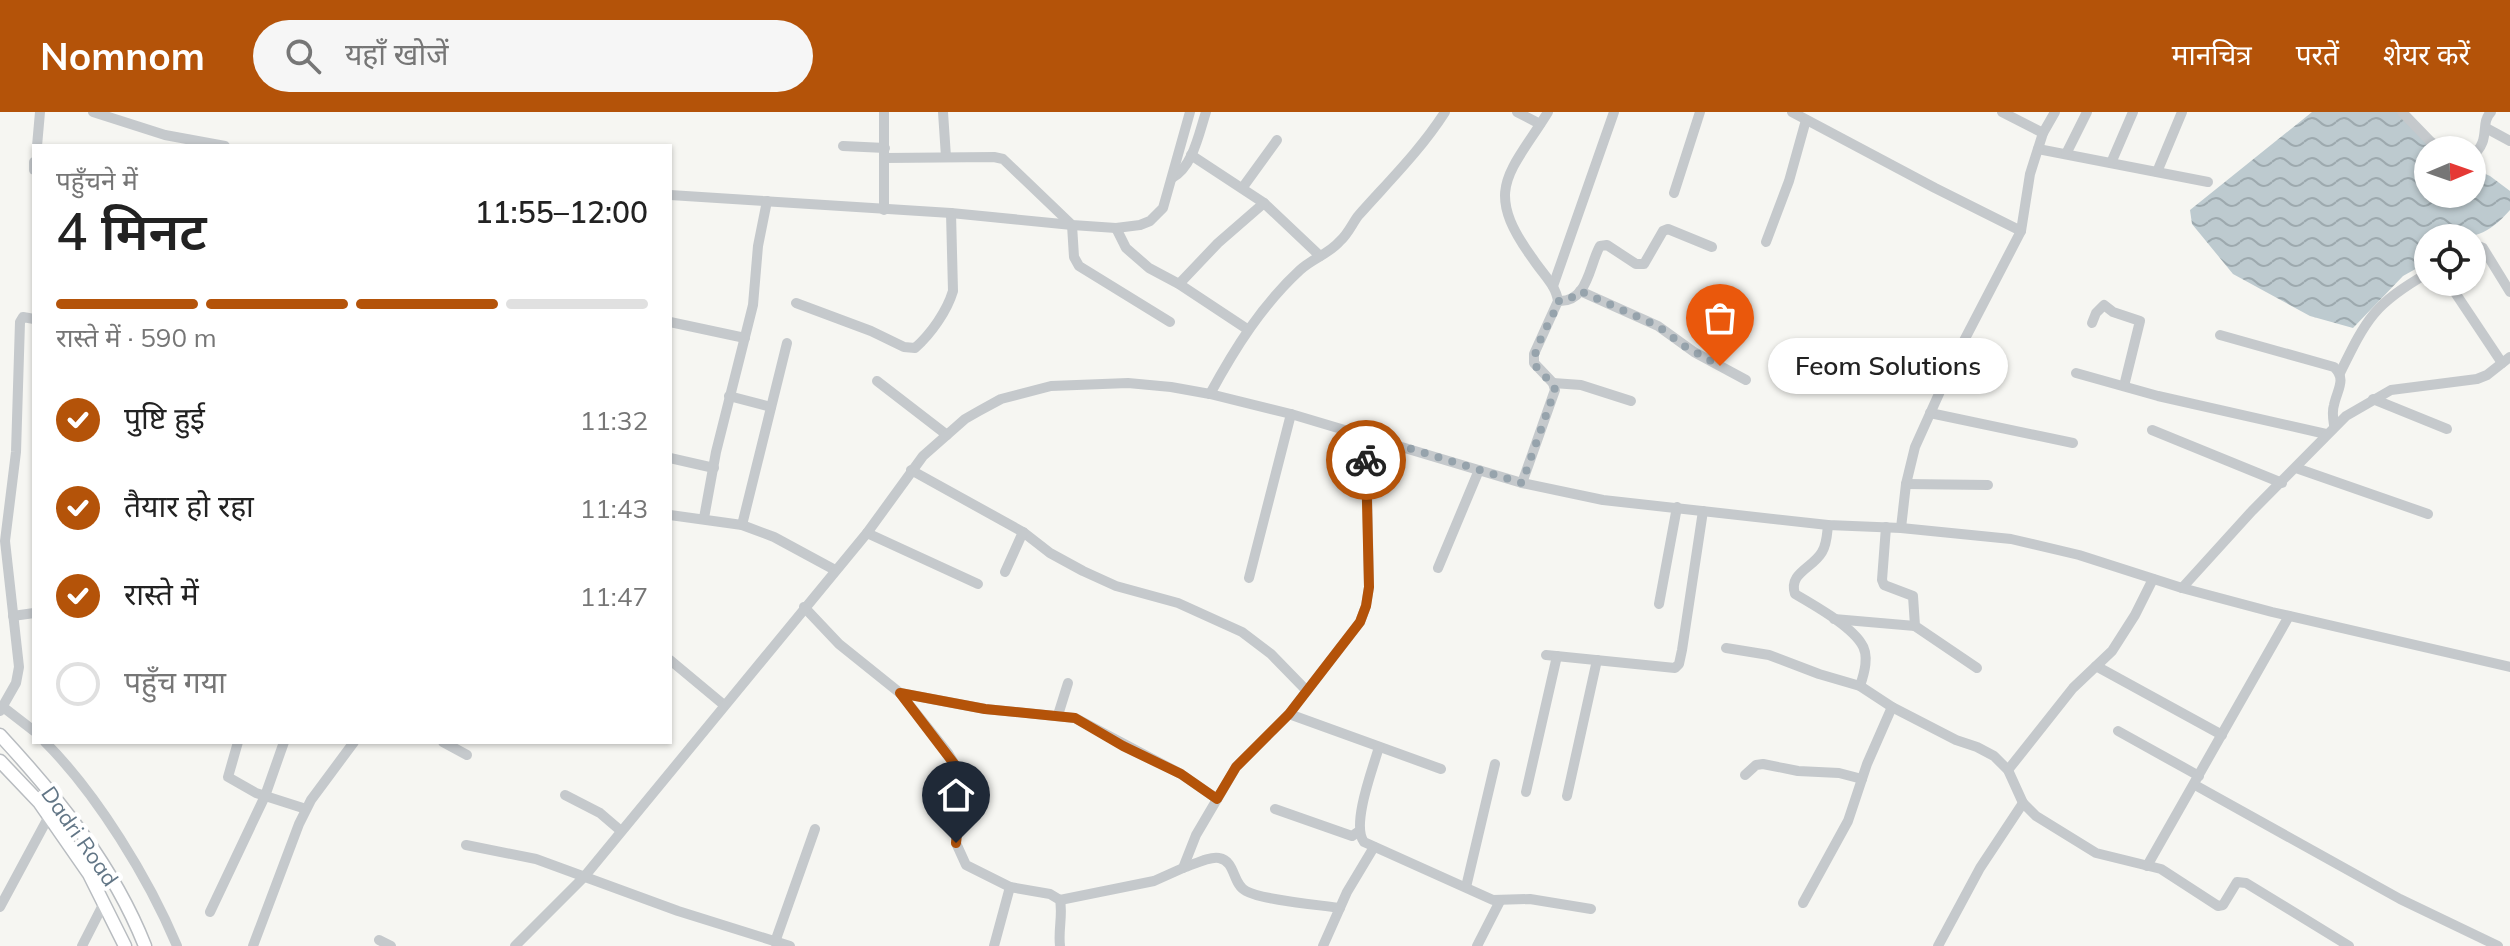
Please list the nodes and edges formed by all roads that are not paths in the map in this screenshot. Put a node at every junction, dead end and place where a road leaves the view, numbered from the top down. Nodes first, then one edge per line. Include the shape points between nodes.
1 (40, 112) edge
2 (93, 112) edge
3 (884, 112) edge
4 (943, 112) edge
5 (1190, 112) edge
6 (1206, 112) edge
7 (1445, 112) edge
8 (1517, 112) edge
9 (1548, 112) edge
10 (1614, 112) edge
11 (1700, 112) edge
12 (1792, 112) edge
13 (2002, 112) edge
14 (2055, 112) edge
15 (2087, 112) edge
16 (2133, 112) edge
17 (2182, 112) edge
18 (2402, 112) edge
19 (2491, 112) edge
20 (1806, 120) junction
21 (1540, 124) junction
22 (2486, 128) junction
23 (2043, 133) junction
24 (2425, 136) edge
25 (2484, 136) edge
26 (1277, 140) dead end
27 (2510, 141) edge
28 (37, 144) edge
29 (214, 144) edge
30 (843, 146) dead end
31 (2038, 149) junction
32 (885, 153) junction
33 (2066, 154) junction
34 (1191, 155) junction
35 (946, 157) junction
36 (2111, 163) junction
37 (2157, 172) junction
38 (1172, 178) junction
39 (2208, 182) dead end
40 (1243, 187) junction
41 (1674, 193) dead end
42 (672, 195) edge
43 (767, 201) junction
44 (1264, 203) junction
45 (884, 210) junction
46 (951, 213) junction
47 (1072, 225) junction
48 (1116, 228) junction
49 (2021, 231) junction
50 (1766, 242) dead end
51 (1712, 247) dead end
52 (2486, 253) edge
53 (1320, 256) junction
54 (2414, 282) edge
55 (1179, 284) junction
56 (1553, 286) junction
57 (1580, 291) junction
58 (2510, 292) edge
59 (2458, 296) edge
60 (1558, 301) junction
61 (796, 303) dead end
62 (32, 319) edge
63 (672, 322) edge
64 (1170, 322) dead end
65 (2092, 323) dead end
66 (1247, 329) junction
67 (2220, 335) dead end
68 (745, 338) junction
69 (787, 343) dead end
70 (2506, 360) edge
71 (2076, 373) dead end
72 (2340, 373) junction
73 (1746, 380) dead end
74 (877, 381) dead end
75 (1553, 383) junction
76 (2124, 386) junction
77 (1210, 394) junction
78 (729, 396) junction
79 (2373, 399) junction
80 (1631, 401) dead end
81 (771, 407) junction
82 (1930, 413) junction
83 (1291, 414) junction
84 (2447, 429) dead end
85 (2152, 430) dead end
86 (2330, 430) junction
87 (947, 435) junction
88 (1366, 435) junction
89 (2073, 443) dead end
90 (672, 458) edge
91 (714, 468) junction
92 (2296, 468) junction
93 (911, 470) junction
94 (1479, 470) junction
95 (1522, 483) junction
96 (2282, 483) junction
97 (1906, 484) junction
98 (1988, 485) dead end
99 (1677, 507) junction
100 (1703, 511) junction
101 (2428, 514) dead end
102 (672, 515) edge
103 (704, 518) junction
104 (742, 525) junction
105 (1828, 525) junction
106 (1886, 527) junction
107 (1901, 528) junction
108 (1023, 532) junction
109 (867, 533) junction
110 (1438, 568) dead end
111 (835, 570) junction
112 (1005, 572) dead end
113 (1249, 578) dead end
114 (2153, 579) junction
115 (978, 584) dead end
116 (2182, 588) junction
117 (1659, 604) dead end
118 (804, 607) junction
119 (32, 613) edge
120 (13, 616) junction
121 (2289, 616) junction
122 (1833, 619) junction
123 (1915, 626) junction
124 (1726, 648) dead end
125 (1597, 660) junction
126 (672, 662) edge
127 (2096, 666) junction
128 (2510, 667) edge
129 (1977, 668) dead end
130 (1068, 683) dead end
131 (1860, 686) junction
132 (1307, 691) junction
133 (900, 693) junction
134 (724, 705) junction
135 (1892, 707) junction
136 (2, 709) edge
137 (1289, 714) junction
138 (1058, 715) junction
139 (32, 730) edge
140 (2118, 731) dead end
141 (0, 735) edge
142 (2222, 735) junction
143 (47, 744) edge
144 (237, 744) edge
145 (283, 744) edge
146 (353, 744) edge
147 (447, 744) edge
148 (1379, 747) junction
149 (467, 755) dead end
150 (0, 761) edge
151 (1495, 764) dead end
152 (1441, 769) dead end
153 (2008, 770) junction
154 (1745, 775) dead end
155 (1862, 779) junction
156 (2197, 780) junction
157 (1526, 792) dead end
158 (565, 795) dead end
159 (265, 796) junction
160 (1567, 796) dead end
161 (1217, 799) junction
162 (2023, 803) junction
163 (306, 809) junction
164 (1275, 809) dead end
165 (49, 816) junction
166 (815, 829) dead end
167 (621, 831) junction
168 (1358, 832) junction
169 (466, 845) dead end
170 (1374, 847) junction
171 (2147, 866) junction
172 (1183, 868) junction
173 (584, 877) junction
174 (1010, 887) junction
175 (1466, 887) junction
176 (1060, 900) junction
177 (1500, 901) junction
178 (104, 903) junction
179 (1803, 903) dead end
180 (0, 907) edge
181 (1340, 908) junction
182 (1591, 909) dead end
183 (210, 912) dead end
184 (379, 940) dead end
185 (775, 942) junction
186 (82, 946) edge
187 (125, 946) edge
188 (145, 946) edge
189 (177, 946) edge
190 (253, 946) edge
191 (391, 946) edge
192 (515, 946) edge
193 (790, 946) edge
194 (994, 946) edge
195 (1060, 946) edge
196 (1323, 946) edge
197 (1477, 946) edge
198 (1938, 946) edge
199 (2349, 946) edge
200 (2498, 946) edge

1 - 28 street
2 - 29 street
3 - 32 street
4 - 35 street
5 - 38 street
6 - 34 street
7 - 53 street via 1343,239
8 - 21 street
9 - 21 street
10 - 56 street
11 - 41 street
12 - 20 street
13 - 23 street
14 - 23 street
15 - 33 street
16 - 36 street
17 - 37 street
18 - 24 street
19 - 22 street
20 - 49 street
20 - 50 street
21 - 56 street via 1507,176 1505,203 1513,229
22 - 25 street
22 - 27 street
23 - 31 street
26 - 40 street
30 - 32 street
31 - 33 street
31 - 49 street
32 - 35 street
32 - 45 street
33 - 36 street
34 - 38 street
34 - 40 street
35 - 47 street via 1003,159
36 - 37 street
37 - 39 street
38 - 48 street via 1157,216
40 - 44 street
42 - 43 street
43 - 45 street
43 - 68 street
44 - 53 street
44 - 55 street
45 - 46 street
46 - 47 street
46 - 61 street via 953,291 915,348
47 - 48 street
47 - 64 street via 1079,266
48 - 55 street via 1126,248
49 - 82 street
51 - 57 street via 1668,229 1644,264 1636,264 1607,245 1600,246
52 - 58 street
53 - 66 street via 1297,273
54 - 72 street via 2380,304
55 - 66 street
56 - 60 street
57 - 60 street
57 - 73 street via 1658,326
59 - 70 street
60 - 75 street via 1534,354 1536,367
62 - 120 street via 21,318 19,334 16,452 5,541
63 - 68 street
65 - 76 street via 2104,305 2140,321
66 - 77 street
67 - 72 street
68 - 78 street
69 - 81 street
70 - 79 street via 2477,379 2412,385
71 - 76 street
72 - 86 street
74 - 87 street
75 - 80 street via 1581,385
75 - 95 street
76 - 86 street
77 - 83 street
77 - 87 street via 1128,383 1051,386 1001,399
78 - 81 street
78 - 91 street
79 - 84 street
79 - 86 street
81 - 104 street
82 - 89 street
82 - 97 street
83 - 88 street
83 - 113 street
85 - 96 street
86 - 92 street
87 - 93 street
88 - 94 street
88 - 132 street via 1366,606 1351,636
90 - 91 street
91 - 103 street
92 - 96 street
92 - 101 street
93 - 108 street
93 - 109 street
94 - 95 street
94 - 110 street
95 - 99 street via 1603,500
96 - 116 street
97 - 98 street
97 - 107 street
99 - 100 street
99 - 117 street
100 - 105 street
100 - 125 street via 1679,664 1668,668
102 - 103 street
103 - 104 street
104 - 111 street
105 - 106 street
105 - 122 street via 1823,551 1798,575 1793,589
106 - 107 street
106 - 123 street via 1882,580 1913,596
107 - 114 street via 2011,539
108 - 112 street
108 - 132 street via 1050,553 1116,586 1178,603 1242,632
109 - 111 street
109 - 115 street
111 - 118 street
114 - 116 street
114 - 127 street via 2112,651
116 - 121 street
118 - 133 street via 839,644
118 - 134 street
119 - 120 street
120 - 136 street via 18,676
121 - 128 street
121 - 142 street
122 - 123 street
122 - 131 street via 1865,651
123 - 129 street
124 - 131 street via 1769,655
125 - 157 street via 1551,656
125 - 160 street
126 - 134 street
127 - 142 street
127 - 153 street
130 - 138 street
131 - 135 street
132 - 137 street
133 - 138 street via 985,709
133 - 174 street via 955,765 961,794 956,843 960,857
134 - 167 street
135 - 153 street via 1994,756
135 - 155 street
136 - 139 street
137 - 148 street
137 - 161 street via 1236,767
138 - 161 street via 1087,722
140 - 156 street
141 - 188 main road, Dadri Road via 81,831 119,890
142 - 156 street
143 - 189 street via 104,815
144 - 159 street via 228,777
145 - 159 street
146 - 163 street
147 - 149 street
148 - 152 street
148 - 168 street
150 - 165 main road, Dadri Road
151 - 175 street
153 - 162 street
154 - 155 street via 1763,764
155 - 179 street via 1848,821
156 - 171 street
156 - 200 street via 2400,899
158 - 167 street
159 - 163 street
159 - 183 street
161 - 172 street
162 - 171 street via 2087,849
162 - 198 street
163 - 190 street
164 - 168 street via 1352,836
165 - 178 main road, Dadri Road
165 - 180 street
166 - 185 street
167 - 173 street
168 - 170 street
169 - 173 street via 536,859
170 - 175 street
170 - 181 street
171 - 199 street via 2172,875 2218,906 2237,882 2246,883
172 - 176 street via 1154,881
172 - 181 street via 1217,857 1233,868 1247,892
173 - 185 street
173 - 192 street
174 - 176 street
174 - 194 street
175 - 177 street
176 - 195 street
177 - 182 street via 1530,899
177 - 197 street
178 - 186 street
178 - 187 main road, Dadri Road
181 - 196 street
184 - 191 street
185 - 193 street

